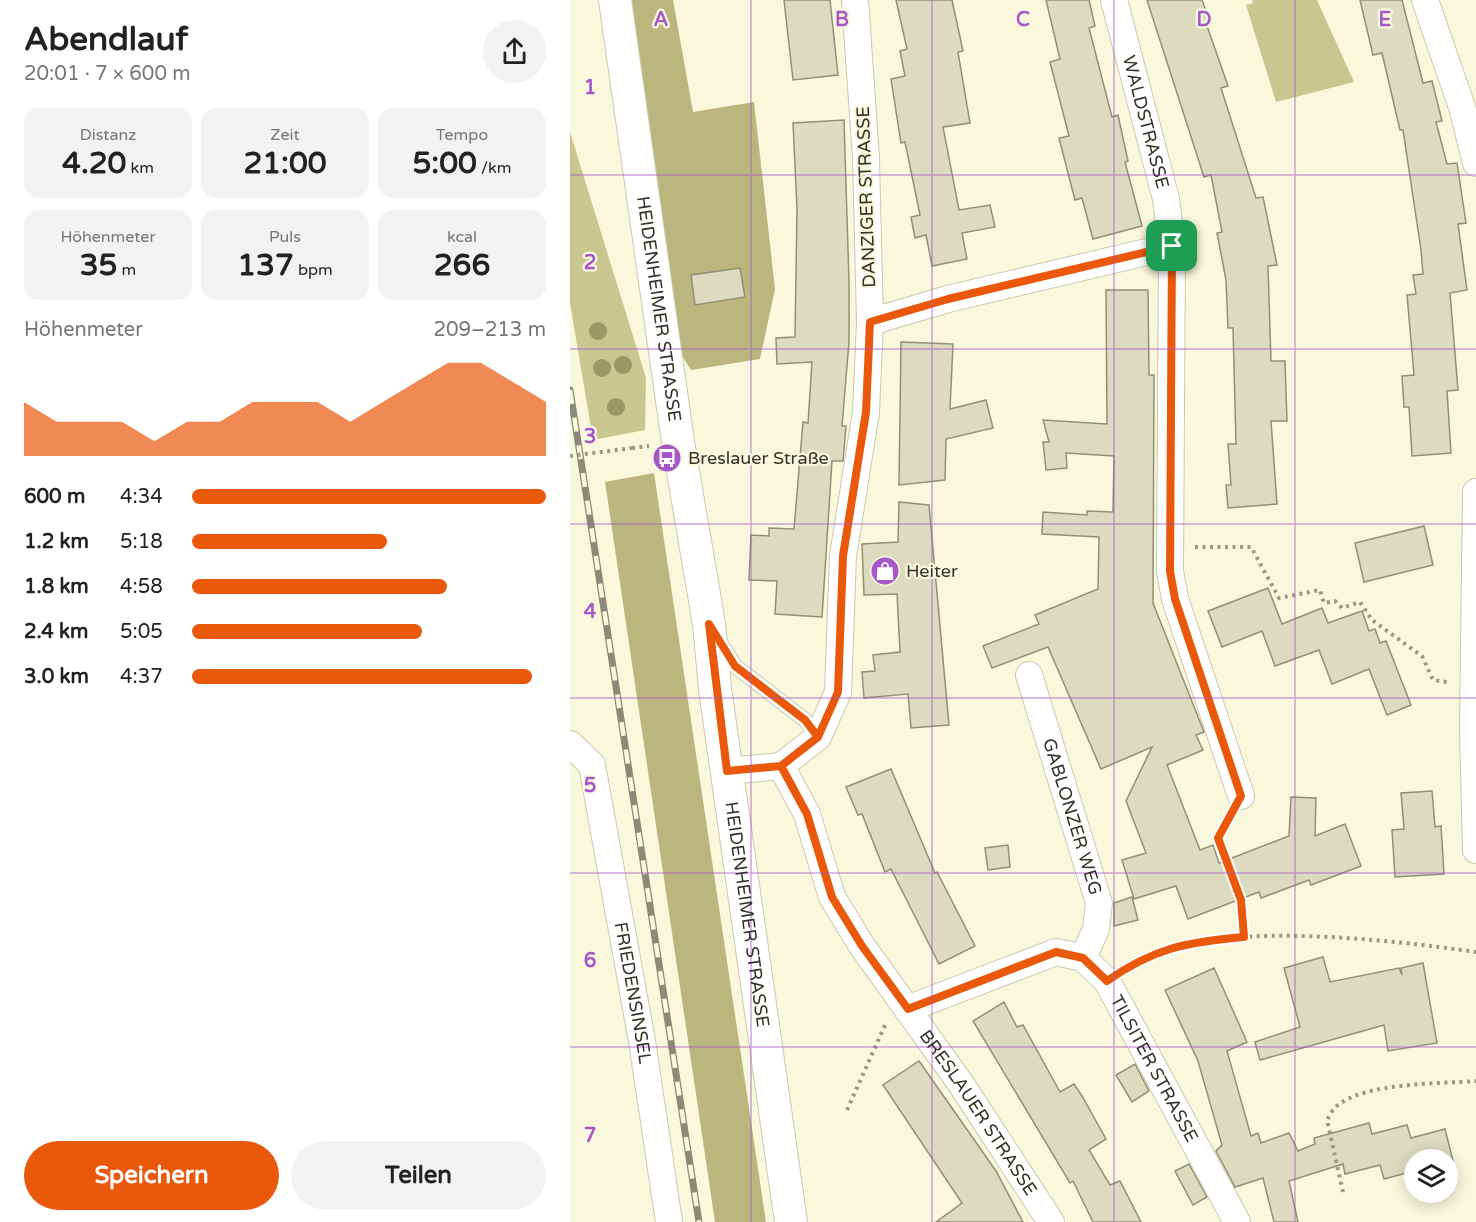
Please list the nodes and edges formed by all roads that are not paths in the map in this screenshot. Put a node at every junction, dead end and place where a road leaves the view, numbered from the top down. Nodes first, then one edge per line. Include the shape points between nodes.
1 (615, 0) edge
2 (855, 0) edge
3 (1114, 0) edge
4 (1425, 0) edge
5 (1476, 163) edge
6 (1172, 246) junction
7 (870, 322) junction
8 (1476, 492) edge
9 (709, 624) junction
10 (1029, 675) dead end
11 (818, 737) junction
12 (570, 744) edge
13 (781, 766) junction
14 (727, 771) junction
15 (1241, 796) road end
16 (1476, 838) edge
17 (1476, 850) edge
18 (1083, 958) junction
19 (903, 1002) junction
20 (669, 1222) edge
21 (791, 1222) edge
22 (1051, 1222) edge
23 (1237, 1222) edge

1 - 9 street, HEIDENHEIMER STRASSE via 678,442
2 - 7 street, DANZIGER STRASSE via 866,158
3 - 6 street, WALDSTRASSE via 1166,199
4 - 5 street via 1462,107
6 - 7 street via 948,299
6 - 15 street, WALDSTRASSE via 1170,571 1175,599
7 - 11 street, DANZIGER STRASSE via 866,412 843,556 838,692
8 - 16 street
9 - 11 lane via 735,666 805,720
9 - 14 street, HEIDENHEIMER STRASSE
10 - 18 street, GABLONZER WEG via 1099,903 1096,929
11 - 13 street, DANZIGER STRASSE
12 - 20 street, FRIEDENSINSEL via 592,765 642,1041
13 - 14 street
13 - 19 street, BRESLAUER STRASSE via 807,814 832,897
14 - 21 street, HEIDENHEIMER STRASSE
16 - 17 street
18 - 19 street via 1056,952
18 - 23 street, TILSITER STRASSE via 1107,981
19 - 22 street, BRESLAUER STRASSE

